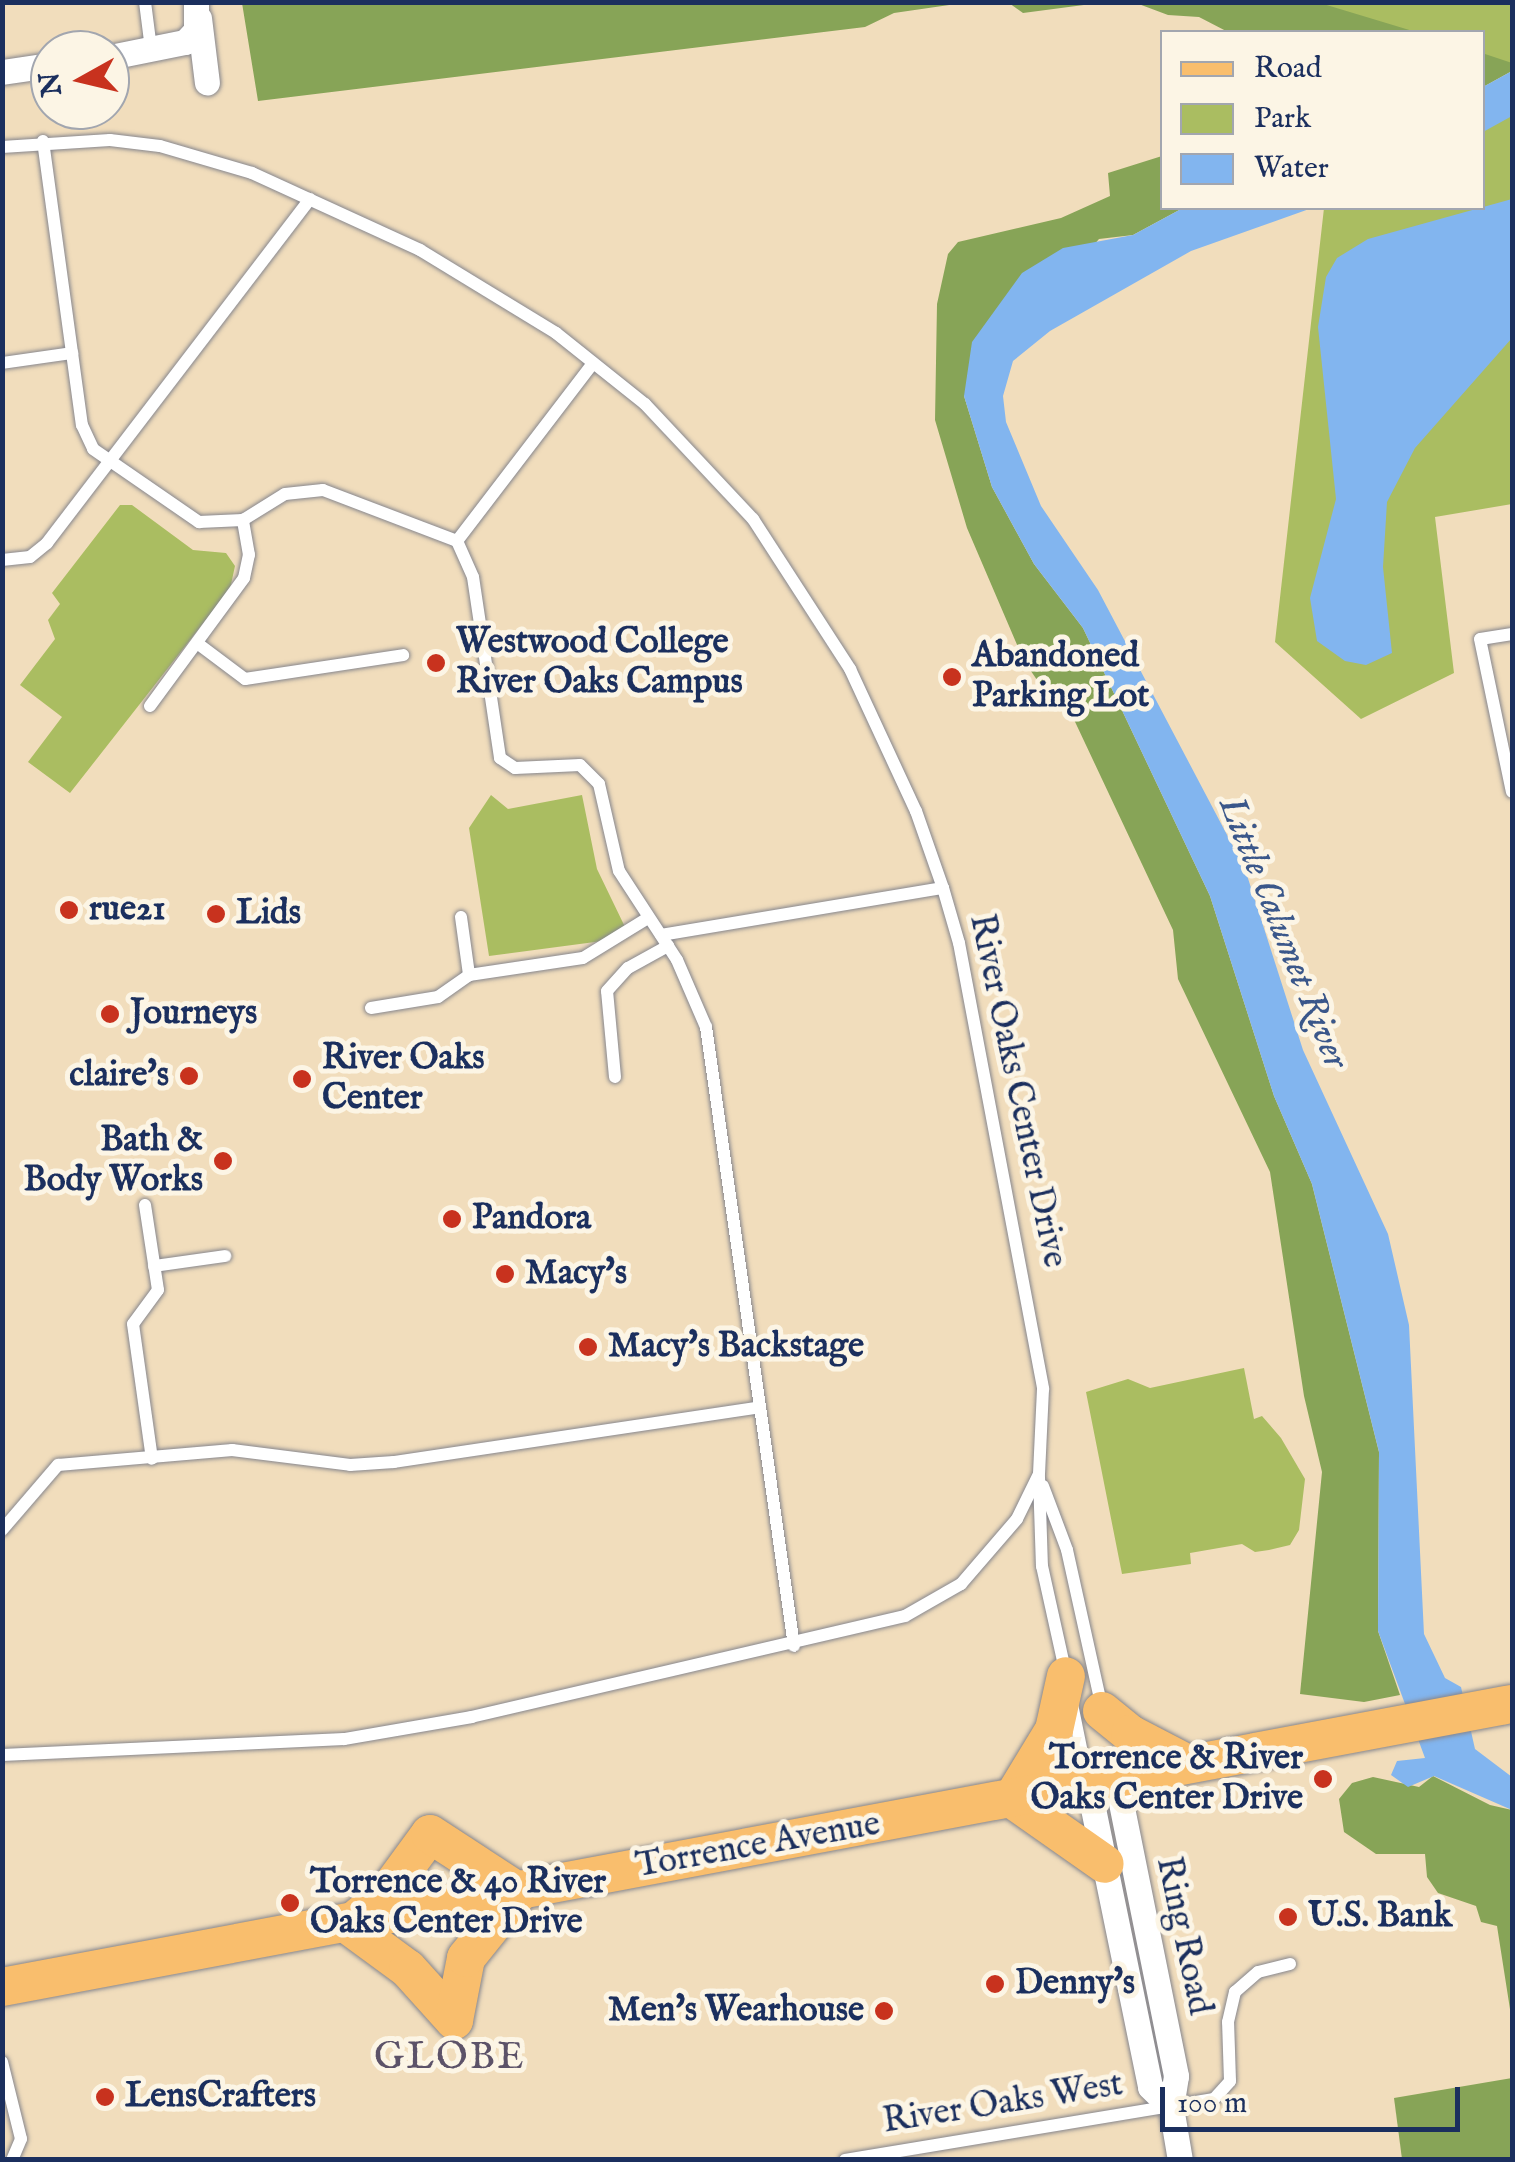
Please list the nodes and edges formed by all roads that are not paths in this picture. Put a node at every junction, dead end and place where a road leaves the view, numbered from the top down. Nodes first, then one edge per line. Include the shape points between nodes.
1 (145, 2) edge
2 (197, 8) edge
3 (151, 52) junction
4 (130, 55) edge
5 (30, 68) edge
6 (2, 72) edge
7 (207, 84) dead end
8 (43, 141) junction
9 (2, 147) edge
10 (310, 199) junction
11 (72, 353) junction
12 (593, 362) junction
13 (2, 364) edge
14 (111, 463) junction
15 (243, 520) junction
16 (456, 541) junction
17 (2, 560) edge
18 (1512, 634) edge
19 (197, 643) junction
20 (403, 656) dead end
21 (150, 706) dead end
22 (1512, 792) edge
23 (944, 888) junction
24 (461, 917) dead end
25 (648, 918) junction
26 (664, 941) junction
27 (469, 975) junction
28 (370, 1008) dead end
29 (615, 1077) dead end
30 (145, 1205) dead end
31 (225, 1256) dead end
32 (154, 1266) junction
33 (760, 1407) junction
34 (152, 1458) junction
35 (1039, 1474) junction
36 (2, 1530) edge
37 (794, 1646) junction
38 (1066, 1676) junction
39 (1512, 1704) edge
40 (1102, 1711) joint
41 (2, 1755) edge
42 (1188, 1764) junction
43 (1102, 1781) junction
44 (1012, 1799) junction
45 (1105, 1864) junction
46 (519, 1892) junction
47 (348, 1926) junction
48 (1290, 1964) dead end
49 (2, 1987) edge
50 (2, 2062) edge
51 (1171, 2107) junction
52 (12, 2160) edge
53 (845, 2160) edge
54 (1180, 2160) edge

1 - 3 lane
2 - 3 street via 196,30 185,42
2 - 7 street
3 - 4 street
5 - 6 street
8 - 9 lane, River Oaks Center Drive
8 - 10 lane, River Oaks Center Drive via 160,146 252,172
8 - 11 lane
10 - 12 lane, River Oaks Center Drive via 420,250
10 - 14 lane
11 - 13 lane
11 - 14 lane via 86,438
12 - 16 lane
12 - 23 lane, River Oaks Center Drive via 705,466 800,586 872,714
14 - 15 lane via 188,518 213,525
14 - 17 lane via 47,544 30,557
15 - 16 lane via 285,494 323,490
15 - 19 lane via 248,566
16 - 25 lane via 473,577 500,758 515,768 566,763 591,772 605,801 620,871
18 - 22 lane via 1480,639
19 - 20 lane via 244,679
19 - 21 lane
23 - 26 lane
23 - 35 lane, River Oaks Center Drive via 1043,1382
24 - 27 lane
25 - 26 lane
25 - 27 lane via 583,958
26 - 29 lane via 607,991
26 - 33 lane via 706,1028
27 - 28 lane via 438,997
30 - 32 lane
31 - 32 lane
32 - 34 lane via 158,1290 133,1324
33 - 34 lane via 404,1462 350,1466 232,1450
33 - 37 lane
34 - 36 lane via 58,1465
35 - 37 lane, River Oaks Center Drive via 1017,1519 961,1584 905,1616
35 - 38 lane via 1042,1566
35 - 40 lane via 1067,1550
37 - 41 lane, River Oaks Center Drive via 344,1739
38 - 43 lane
38 - 44 main road via 1054,1730
39 - 42 main road, Torrence Avenue
40 - 42 main road
42 - 43 main road, Torrence Avenue
43 - 44 main road, Torrence Avenue
43 - 45 street, Ring Road
43 - 51 street, Ring Road via 1176,2076
44 - 45 main road
44 - 46 main road, Torrence Avenue
45 - 51 street, Ring Road via 1150,2087
46 - 47 main road, Torrence Avenue
46 - 47 main road via 430,1834 386,1894
46 - 47 main road via 466,1958 454,2020 408,1970
47 - 49 main road, Torrence Avenue
48 - 51 lane, River Oaks West via 1258,1972 1236,1992 1228,2022 1230,2081 1223,2093
50 - 52 lane via 21,2139
51 - 53 lane, River Oaks West
51 - 54 street, Ring Road

